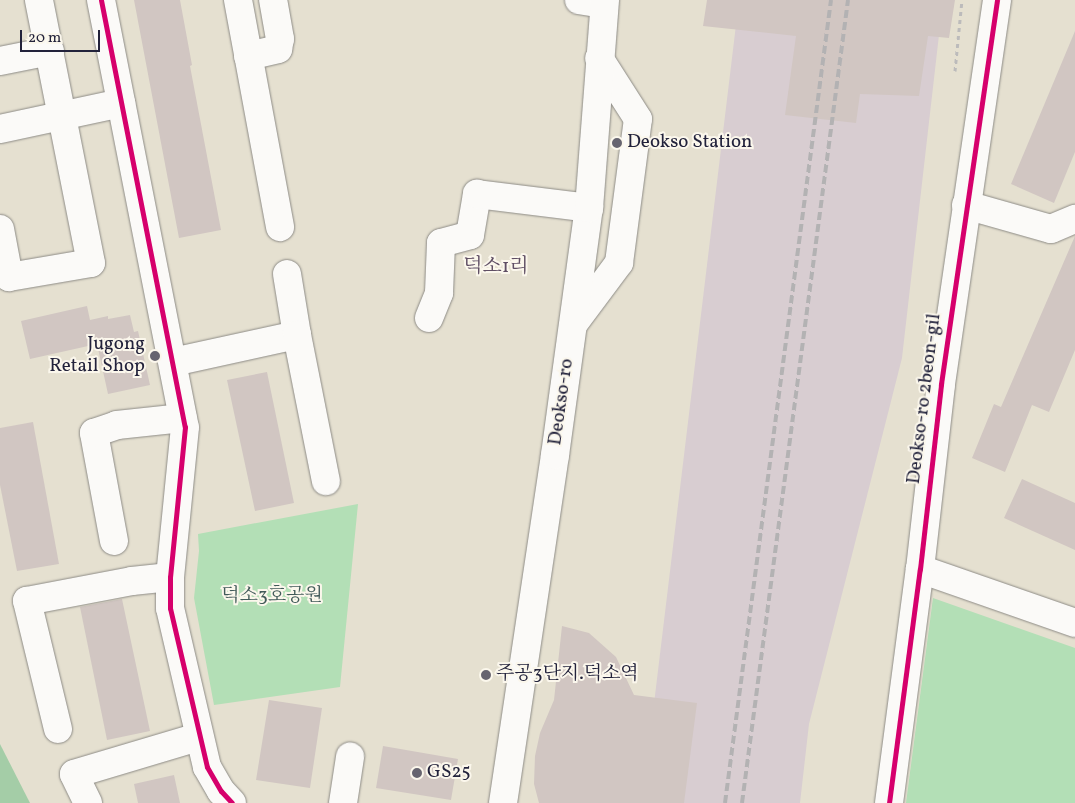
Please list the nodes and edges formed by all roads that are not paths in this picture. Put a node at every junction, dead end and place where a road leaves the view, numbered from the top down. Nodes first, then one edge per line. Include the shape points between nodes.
1 (40, 0) edge
2 (100, 0) edge
3 (238, 0) edge
4 (274, 0) edge
5 (997, 0) edge
6 (596, 1) edge
7 (50, 51) junction
8 (248, 56) junction
9 (599, 58) junction
10 (0, 61) edge
11 (120, 103) junction
12 (62, 116) junction
13 (0, 129) edge
14 (966, 206) junction
15 (589, 208) junction
16 (1075, 219) edge
17 (280, 227) dead end
18 (0, 229) edge
19 (286, 274) dead end
20 (429, 318) dead end
21 (573, 325) junction
22 (297, 335) junction
23 (173, 362) junction
24 (183, 418) junction
25 (326, 481) dead end
26 (114, 541) dead end
27 (920, 569) junction
28 (170, 578) junction
29 (1075, 623) edge
30 (58, 729) dead end
31 (198, 736) junction
32 (350, 756) dead end
33 (88, 803) edge
34 (232, 803) edge
35 (343, 803) edge
36 (503, 803) edge
37 (889, 803) edge

1 - 7 street
2 - 11 street
3 - 8 street
4 - 8 street via 280,39 278,49
5 - 14 street, Deokso-ro 2beon-gil
6 - 9 street, Deokso-ro
7 - 10 street
7 - 12 street
8 - 17 street
9 - 15 street, Deokso-ro
9 - 21 street via 638,118 619,263
11 - 12 street
11 - 23 street
12 - 13 street
12 - 18 street via 91,263 10,277
14 - 16 street via 1051,229
14 - 27 street, Deokso-ro 2beon-gil
15 - 20 street via 477,194 470,235 441,243 439,293
15 - 21 street, Deokso-ro
19 - 22 street
21 - 36 street, Deokso-ro
22 - 23 street
22 - 25 street
23 - 24 street
24 - 26 street via 117,425 94,434
24 - 28 street via 185,428
27 - 29 street
27 - 37 street, Deokso-ro 2beon-gil
28 - 30 street via 132,581 27,600
28 - 31 street via 170,608
31 - 33 street via 74,774
31 - 34 street via 207,768 220,791
32 - 35 street

